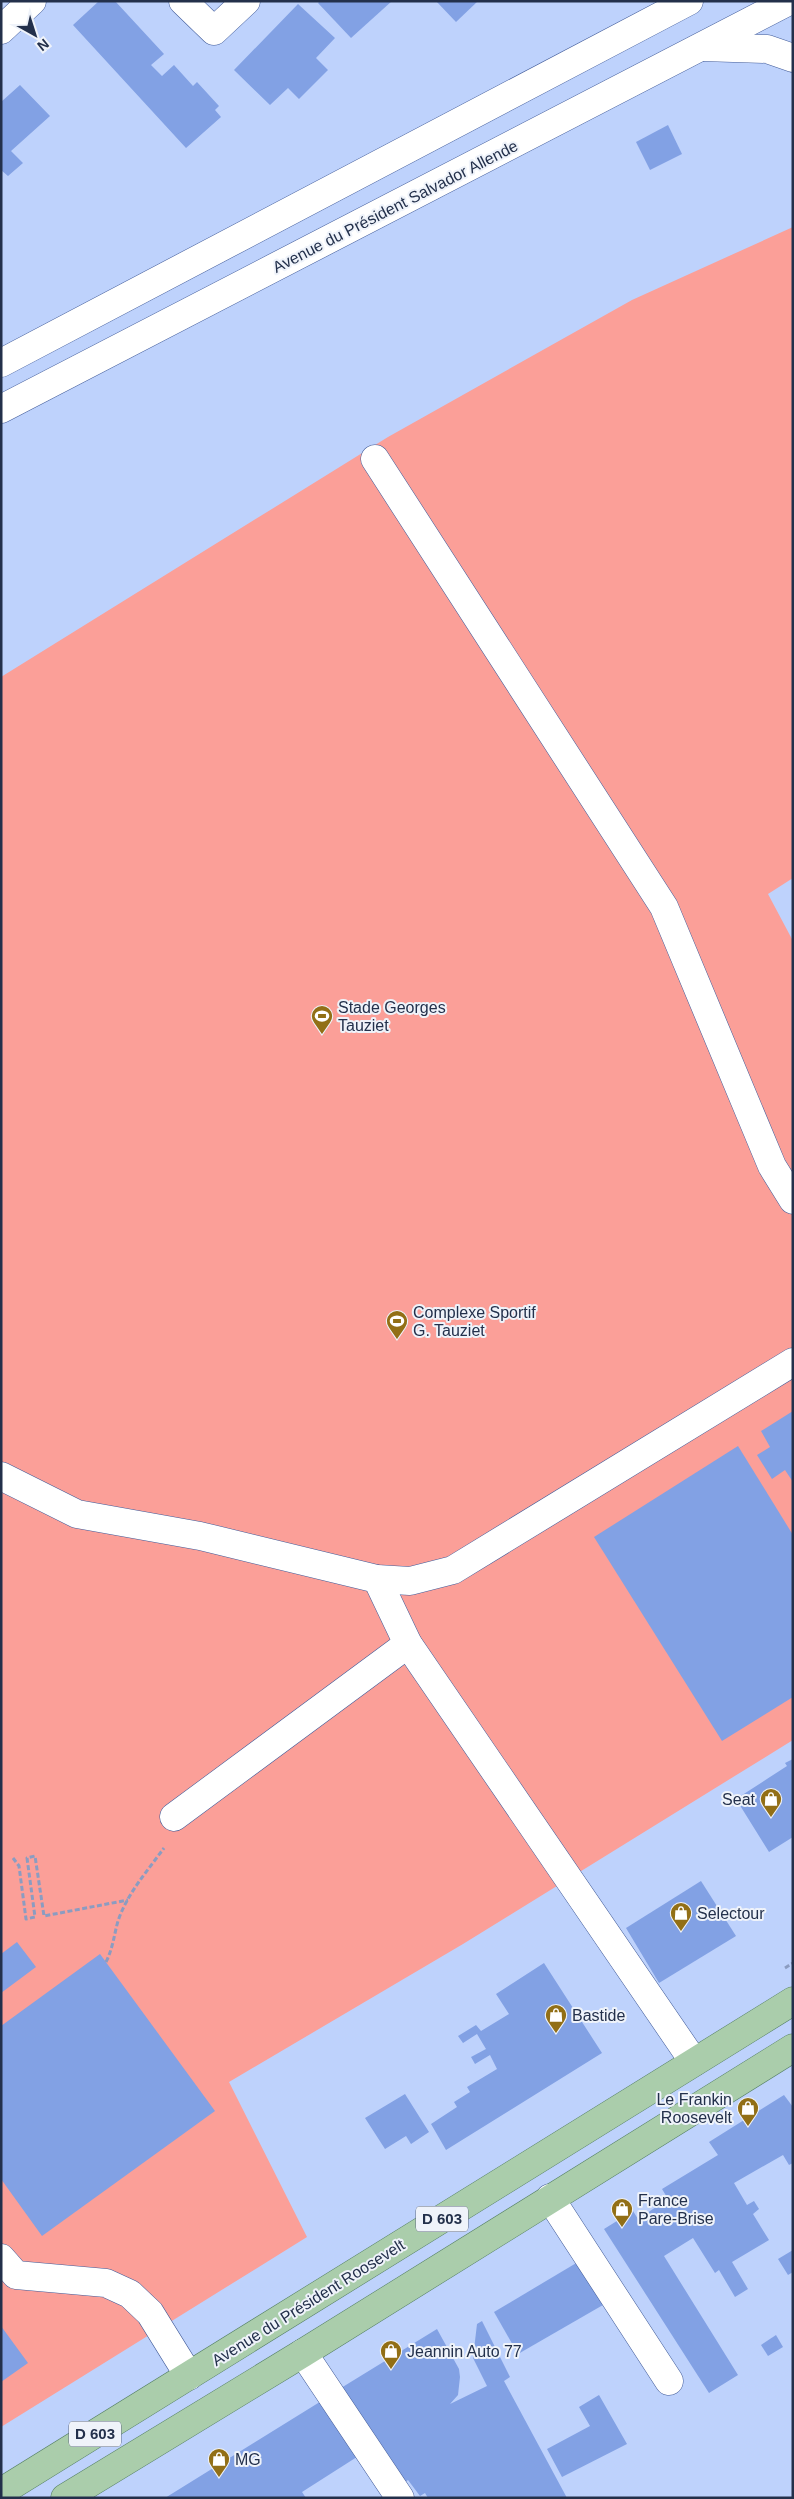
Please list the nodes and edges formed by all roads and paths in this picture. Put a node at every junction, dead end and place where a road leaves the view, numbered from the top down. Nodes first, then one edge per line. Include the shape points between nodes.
1 (32, 1) edge
2 (183, 1) edge
3 (246, 1) edge
4 (690, 1) edge
5 (788, 1) edge
6 (1, 30) edge
7 (702, 47) junction
8 (793, 58) edge
9 (1, 363) edge
10 (1, 409) edge
11 (375, 459) dead end
12 (793, 1200) edge
13 (793, 1362) edge
14 (1, 1476) edge
15 (377, 1579) junction
16 (408, 1644) junction
17 (174, 1817) joint
18 (13, 1858) dead end
19 (128, 1900) junction
20 (106, 1962) dead end
21 (793, 2001) edge
22 (793, 2048) edge
23 (694, 2062) junction
24 (550, 2198) junction
25 (6, 2273) edge
26 (303, 2353) junction
27 (189, 2376) junction
28 (669, 2381) dead end
29 (1, 2492) edge
30 (65, 2498) edge
31 (400, 2498) edge

1 - 6 street
2 - 3 street via 214,31
4 - 9 street
5 - 7 street, Avenue du Président Salvador Allende
7 - 8 street via 767,49
7 - 10 street, Avenue du Président Salvador Allende
11 - 12 street via 664,907 772,1166
13 - 15 street via 452,1570 410,1581
14 - 15 street via 77,1514 200,1536
15 - 16 street
16 - 17 street
16 - 23 street
17 - 19 path via 171,1838
18 - 19 path via 19,1866 26,1919 35,1917 27,1858 35,1856 44,1916
19 - 20 path
21 - 23 main road, Avenue du Président Roosevelt / D 603
22 - 24 main road, D 603
23 - 27 main road, Avenue du Président Roosevelt / D 603
24 - 26 main road, D 603
24 - 28 street
25 - 27 street via 106,2283 130,2294 150,2313
26 - 30 main road, D 603
26 - 31 street
27 - 29 main road, Avenue du Président Roosevelt / D 603

